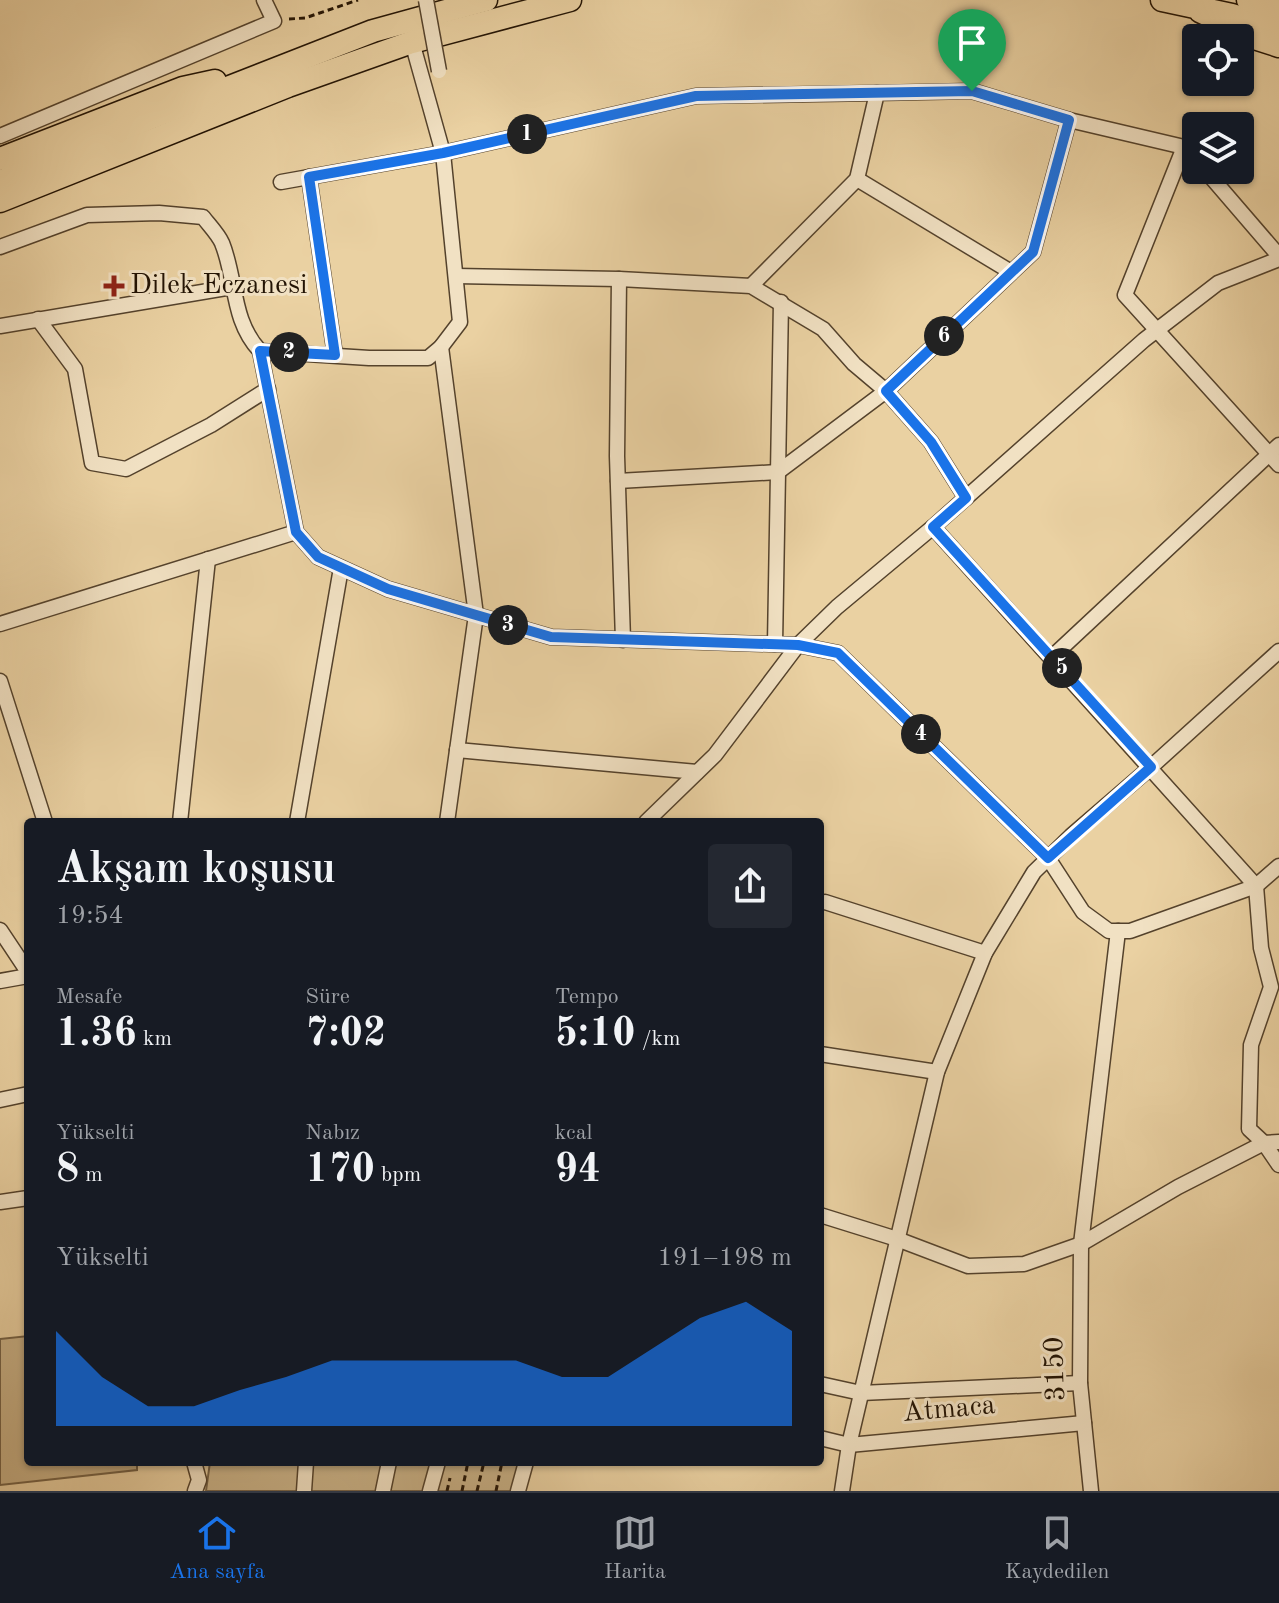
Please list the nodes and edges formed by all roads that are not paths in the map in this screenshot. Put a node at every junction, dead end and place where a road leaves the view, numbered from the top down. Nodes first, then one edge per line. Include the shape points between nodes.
1 (264, 0) edge
2 (426, 0) edge
3 (486, 0) edge
4 (570, 0) edge
5 (1248, 0) edge
6 (1173, 2) edge
7 (1279, 8) edge
8 (1219, 24) edge
9 (1279, 29) edge
10 (1254, 38) edge
11 (412, 42) junction
12 (1279, 46) edge
13 (439, 71) dead end
14 (282, 77) junction
15 (877, 93) junction
16 (1069, 120) junction
17 (0, 136) edge
18 (1182, 147) edge
19 (1182, 152) edge
20 (443, 153) junction
21 (0, 159) edge
22 (309, 177) junction
23 (857, 179) junction
24 (0, 182) edge
25 (281, 182) dead end
26 (1217, 184) edge
27 (0, 201) edge
28 (0, 216) edge
29 (0, 247) edge
30 (1279, 257) edge
31 (1011, 272) junction
32 (456, 276) junction
33 (619, 279) junction
34 (751, 286) junction
35 (232, 287) junction
36 (781, 302) junction
37 (38, 319) junction
38 (0, 326) edge
39 (1157, 330) junction
40 (441, 347) junction
41 (260, 351) junction
42 (335, 355) junction
43 (268, 389) junction
44 (886, 391) junction
45 (1276, 455) edge
46 (778, 472) junction
47 (618, 481) junction
48 (966, 498) junction
49 (933, 527) junction
50 (296, 532) junction
51 (208, 559) junction
52 (341, 568) junction
53 (476, 615) junction
54 (0, 624) edge
55 (623, 640) junction
56 (775, 644) junction
57 (798, 645) junction
58 (1279, 651) edge
59 (1052, 657) junction
60 (0, 681) edge
61 (457, 750) junction
62 (1151, 767) junction
63 (697, 772) junction
64 (44, 818) edge
65 (180, 818) edge
66 (298, 818) edge
67 (448, 818) edge
68 (650, 818) edge
69 (1048, 858) junction
70 (1279, 866) edge
71 (1256, 886) junction
72 (824, 902) edge
73 (0, 930) edge
74 (1118, 931) junction
75 (985, 953) junction
76 (24, 968) edge
77 (24, 975) edge
78 (0, 981) edge
79 (1275, 987) edge
80 (824, 1055) edge
81 (937, 1072) junction
82 (24, 1095) edge
83 (0, 1100) edge
84 (1272, 1142) edge
85 (1279, 1165) edge
86 (24, 1199) edge
87 (0, 1202) edge
88 (824, 1216) edge
89 (897, 1239) junction
90 (1081, 1244) junction
91 (1080, 1383) junction
92 (824, 1385) edge
93 (861, 1393) junction
94 (1084, 1423) junction
95 (824, 1439) edge
96 (849, 1445) junction
97 (195, 1466) edge
98 (306, 1466) edge
99 (388, 1466) edge
100 (437, 1466) edge
101 (525, 1466) edge
102 (195, 1491) edge
103 (304, 1491) edge
104 (383, 1491) edge
105 (430, 1491) edge
106 (518, 1491) edge
107 (842, 1491) edge
108 (1091, 1491) edge

1 - 17 street via 274,21
2 - 13 street, bridge
3 - 14 highway via 373,31
4 - 11 highway
5 - 7 highway
6 - 8 main road
6 - 9 highway
10 - 12 highway
11 - 14 highway
11 - 20 street
14 - 21 highway via 183,88
14 - 24 highway
14 - 27 highway
14 - 28 highway via 201,131
15 - 16 street via 972,91
15 - 20 street via 696,96
15 - 23 street
16 - 18 street
16 - 31 street via 1033,252
19 - 39 street via 1125,295
20 - 22 street
20 - 32 street
22 - 25 street
22 - 42 street
23 - 31 street
23 - 34 street
26 - 30 street
29 - 35 street via 87,215 203,217 222,242
30 - 39 street via 1218,283
31 - 44 street
32 - 33 street
32 - 40 street via 460,322
33 - 34 street
33 - 47 street
34 - 36 street
35 - 37 street
35 - 41 street via 244,327
36 - 44 street via 823,329
36 - 46 street
37 - 38 street
37 - 43 street via 75,369 92,463 126,469
39 - 45 street
39 - 48 street
40 - 42 street via 428,358
40 - 53 street
41 - 42 street
41 - 43 street
43 - 50 street
44 - 46 street
44 - 48 street via 931,442
45 - 59 street
46 - 47 street
46 - 56 street
47 - 55 street
48 - 49 street
49 - 57 street
49 - 59 street
50 - 51 street
50 - 52 street via 318,557
51 - 54 street
51 - 65 street
52 - 53 street via 388,589
52 - 66 street
53 - 55 street via 551,637
53 - 61 street
55 - 56 street
56 - 57 street
57 - 63 street
57 - 69 street via 838,653
58 - 62 street
59 - 62 street
60 - 64 street
61 - 63 street
61 - 67 street
62 - 69 street
62 - 71 street
63 - 68 street
69 - 74 street via 1083,912 1109,931
69 - 75 street
70 - 71 street
71 - 74 street
71 - 79 street via 1261,948
72 - 75 street
73 - 76 street
74 - 90 street, 3150
75 - 81 street
77 - 78 street
79 - 84 street via 1251,1045 1249,1129
80 - 81 street
81 - 89 street
82 - 83 street
84 - 85 street
84 - 90 street via 1178,1187
86 - 87 street
88 - 89 street
89 - 90 street via 968,1266 1024,1264
89 - 93 street
90 - 91 street, 3150
91 - 93 street
91 - 94 street, 3150
92 - 93 street
93 - 96 street
94 - 96 street, Atmaca
94 - 108 street, 3150
95 - 96 street, Atmaca
96 - 107 street
97 - 102 street
98 - 103 street
99 - 104 street
100 - 105 street
101 - 106 street

